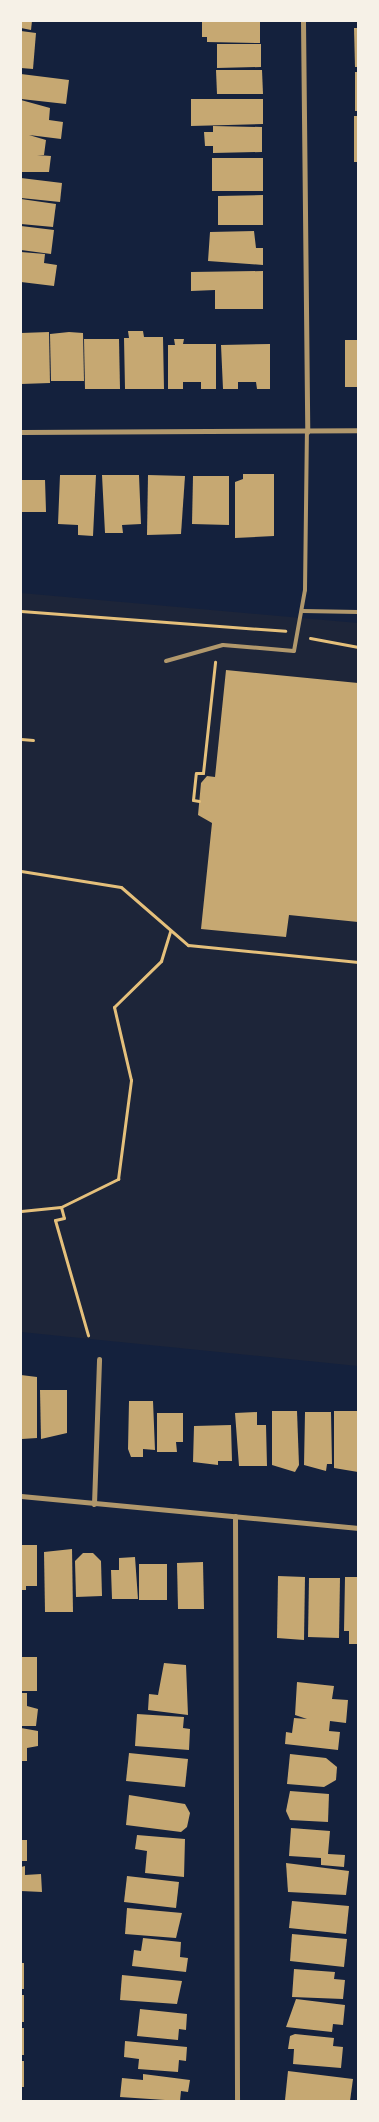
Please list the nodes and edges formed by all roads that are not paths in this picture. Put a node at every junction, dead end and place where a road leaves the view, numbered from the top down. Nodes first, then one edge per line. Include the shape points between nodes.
1 (303, 21) edge
2 (358, 430) edge
3 (21, 432) edge
4 (307, 432) junction
5 (303, 612) junction
6 (358, 612) edge
7 (166, 661) dead end
8 (99, 1359) dead end
9 (21, 1496) edge
10 (94, 1504) junction
11 (235, 1516) junction
12 (358, 1528) edge
13 (237, 2101) edge

1 - 4 street
2 - 4 street
3 - 4 street
4 - 5 lane
5 - 6 lane
5 - 7 lane via 294,650 223,645
8 - 10 street
9 - 10 street
10 - 11 street
11 - 12 street
11 - 13 street

